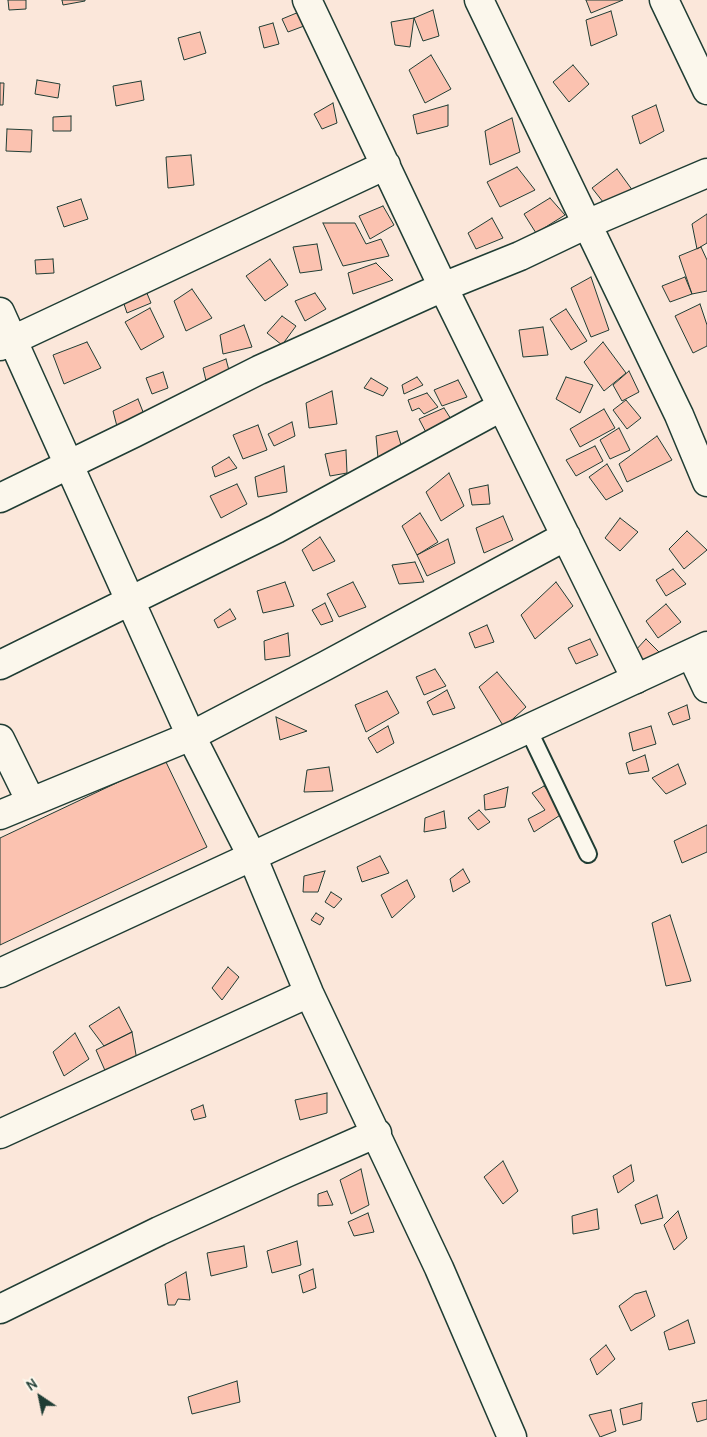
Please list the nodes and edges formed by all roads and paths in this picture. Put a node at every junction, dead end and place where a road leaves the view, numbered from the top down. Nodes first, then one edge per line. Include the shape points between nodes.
1 (307, 0) edge
2 (479, 0) edge
3 (664, 0) edge
4 (707, 90) edge
5 (386, 165) junction
6 (707, 173) edge
7 (587, 224) junction
8 (443, 288) junction
9 (0, 312) edge
10 (7, 343) edge
11 (501, 407) junction
12 (68, 464) junction
13 (707, 482) edge
14 (0, 498) edge
15 (566, 536) junction
16 (130, 601) junction
17 (699, 650) edge
18 (0, 665) edge
19 (636, 679) junction
20 (707, 688) edge
21 (528, 729) junction
22 (191, 736) junction
23 (0, 740) edge
24 (31, 802) junction
25 (0, 815) edge
26 (588, 854) dead end
27 (252, 856) junction
28 (0, 973) edge
29 (309, 993) junction
30 (0, 1134) edge
31 (377, 1134) junction
32 (0, 1309) edge
33 (512, 1437) edge

1 - 5 street
2 - 7 street
3 - 4 street
5 - 8 street
5 - 10 street
6 - 7 street
7 - 8 street
7 - 13 street via 679,415
8 - 11 street
8 - 12 street via 259,370
9 - 10 street
10 - 12 street
11 - 15 street
11 - 16 street via 276,529
12 - 14 street
12 - 16 street
15 - 19 street
15 - 22 street
16 - 18 street
16 - 22 street
17 - 19 street
17 - 20 street
19 - 21 street
21 - 26 lane
21 - 27 street
22 - 24 street
22 - 27 street
23 - 24 street
24 - 25 street
27 - 28 street
27 - 29 street
29 - 30 street
29 - 31 street
31 - 32 street via 159,1231
31 - 33 street

